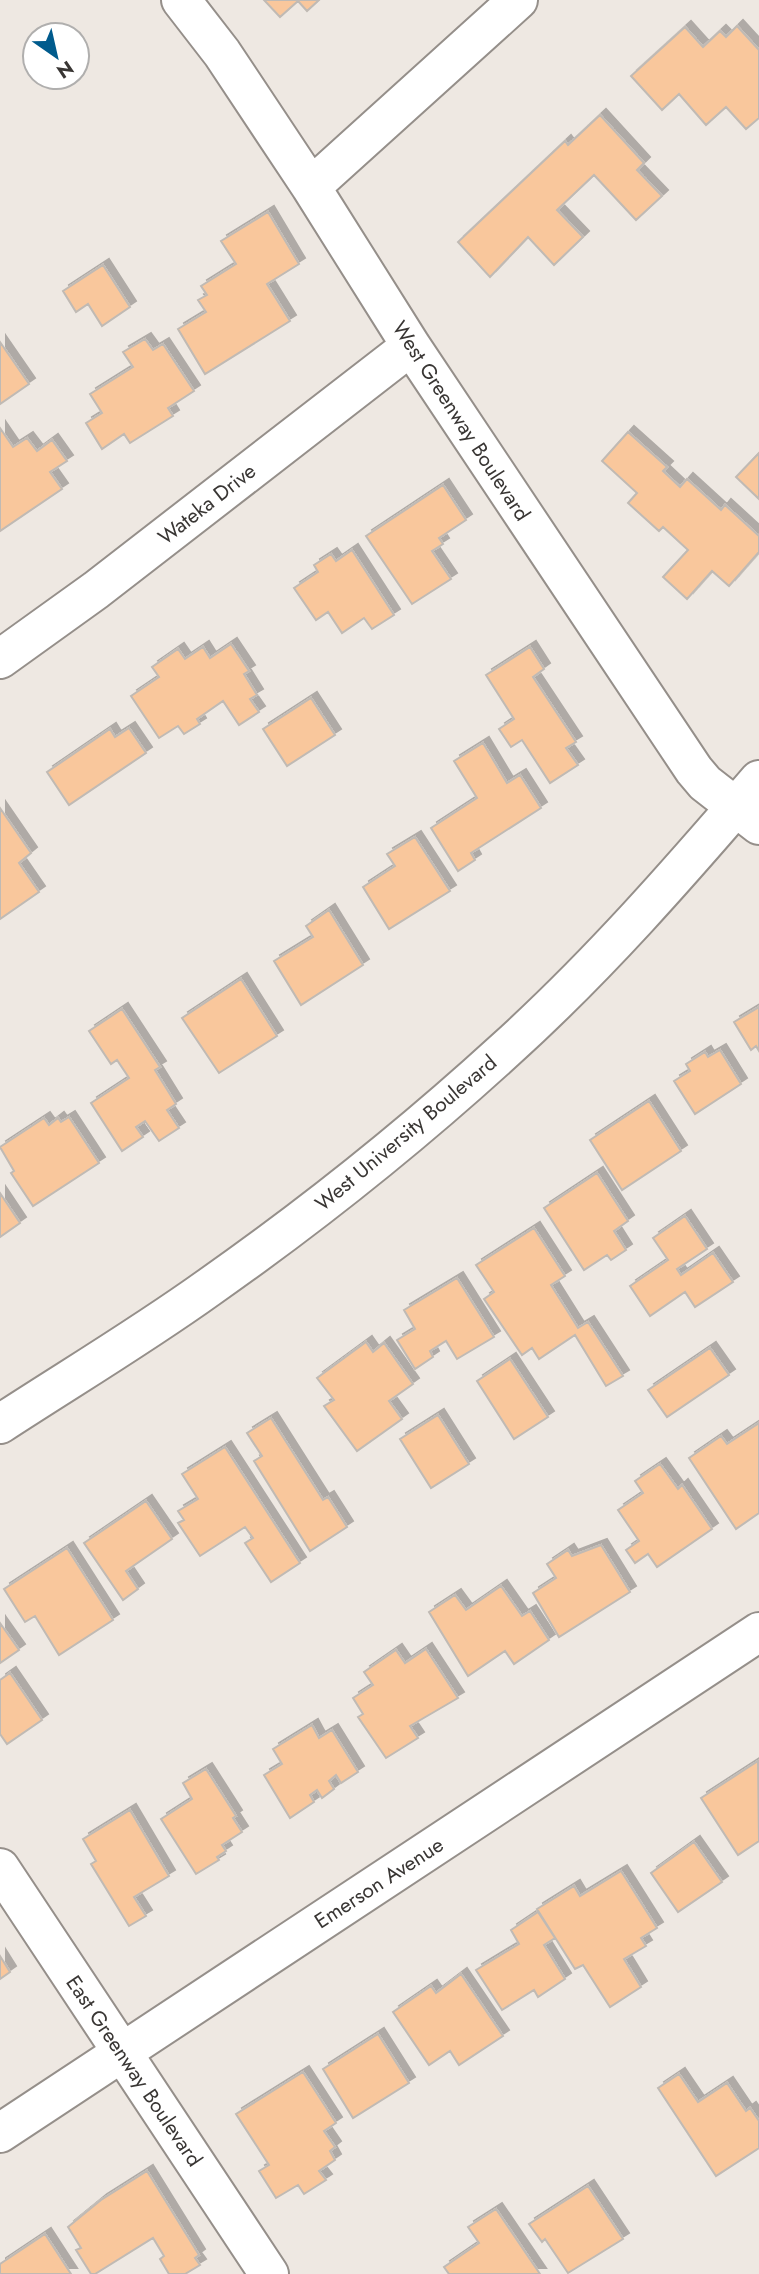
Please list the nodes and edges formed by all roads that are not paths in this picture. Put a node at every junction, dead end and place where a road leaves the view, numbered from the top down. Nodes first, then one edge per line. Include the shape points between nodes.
1 (181, 0) edge
2 (518, 0) edge
3 (311, 187) junction
4 (411, 346) junction
5 (0, 659) edge
6 (751, 804) edge
7 (0, 1424) edge
8 (759, 1632) edge
9 (0, 1868) edge
10 (121, 2053) junction
11 (0, 2133) edge
12 (269, 2274) edge

1 - 3 street, West Greenway Boulevard
2 - 3 street
3 - 4 street, West Greenway Boulevard
4 - 5 street, Wateka Drive
4 - 6 street, West Greenway Boulevard via 694,770 705,783
6 - 7 street, West University Boulevard via 507,1049 422,1123 207,1289
8 - 10 street, Emerson Avenue
9 - 10 street, East Greenway Boulevard
10 - 11 street, Emerson Avenue
10 - 12 street, East Greenway Boulevard

